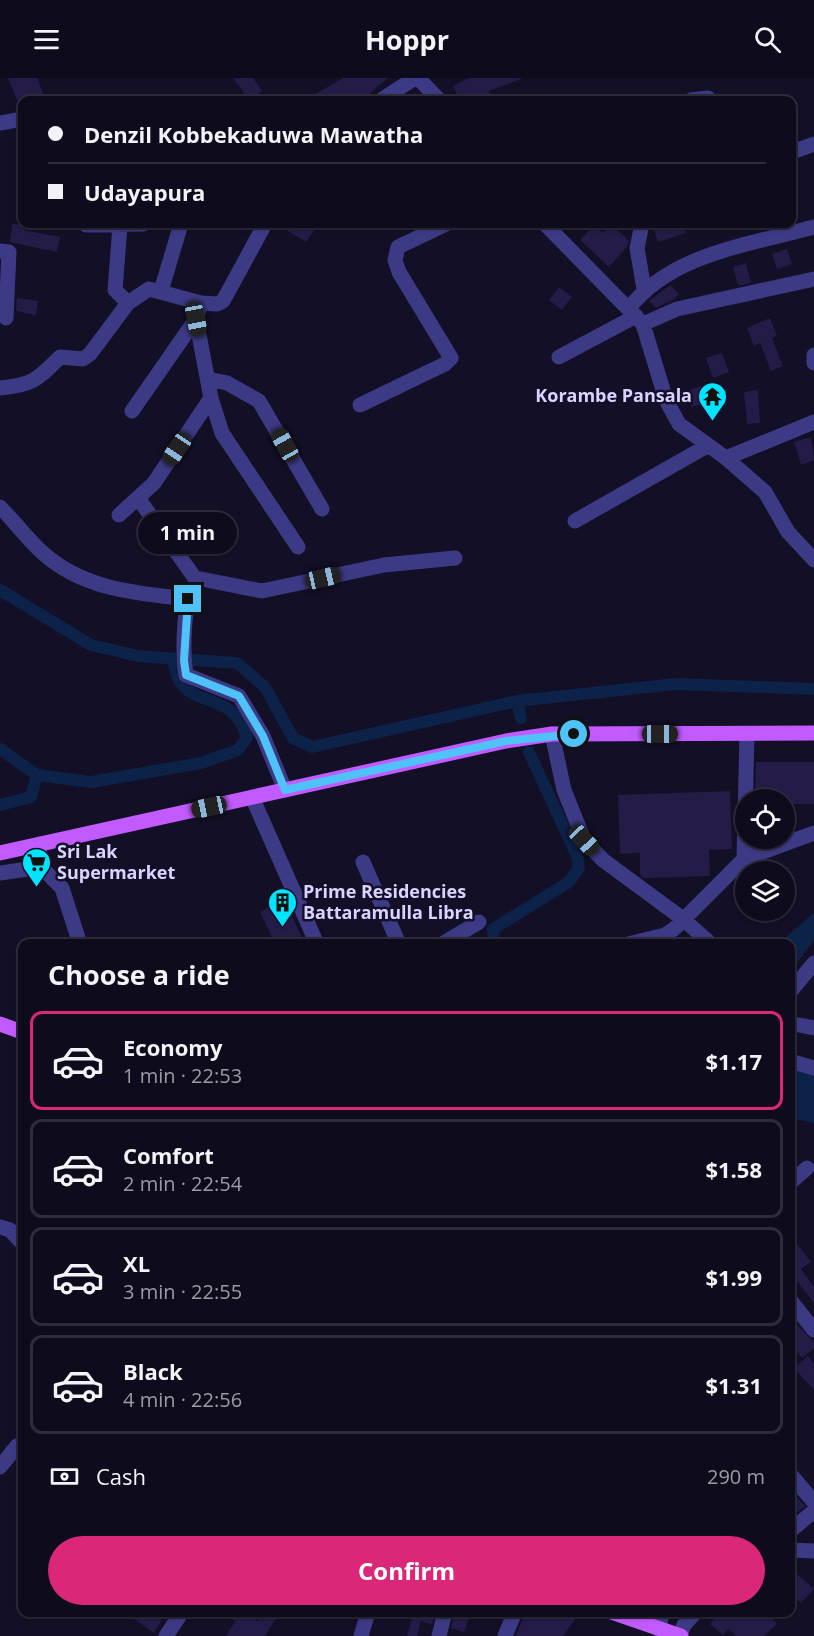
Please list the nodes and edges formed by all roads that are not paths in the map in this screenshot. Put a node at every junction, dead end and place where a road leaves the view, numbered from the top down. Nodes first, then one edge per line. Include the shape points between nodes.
1 (417, 78) edge
2 (388, 96) edge
3 (435, 96) edge
4 (18, 120) edge
5 (0, 123) edge
6 (814, 144) edge
7 (796, 151) edge
8 (814, 227) edge
9 (120, 228) edge
10 (180, 228) edge
11 (263, 228) edge
12 (438, 228) edge
13 (549, 228) edge
14 (641, 228) edge
15 (0, 251) edge
16 (814, 279) edge
17 (644, 289) junction
18 (161, 291) junction
19 (128, 303) junction
20 (201, 303) junction
21 (636, 316) junction
22 (6, 318) dead end
23 (196, 319) junction
24 (814, 356) edge
25 (558, 357) dead end
26 (814, 363) edge
27 (208, 379) junction
28 (0, 388) edge
29 (211, 398) junction
30 (360, 405) dead end
31 (132, 411) dead end
32 (814, 422) edge
33 (707, 446) junction
34 (726, 458) junction
35 (138, 498) junction
36 (0, 507) edge
37 (322, 509) dead end
38 (119, 515) dead end
39 (575, 521) dead end
40 (298, 547) dead end
41 (455, 558) dead end
42 (814, 560) edge
43 (197, 581) junction
44 (188, 599) junction
45 (552, 734) junction
46 (747, 734) junction
47 (814, 734) edge
48 (285, 790) junction
49 (252, 797) junction
50 (814, 832) edge
51 (39, 844) junction
52 (0, 853) edge
53 (744, 859) junction
54 (363, 862) dead end
55 (41, 867) junction
56 (0, 873) edge
57 (683, 919) junction
58 (479, 922) dead end
59 (78, 939) edge
60 (315, 939) edge
61 (397, 939) edge
62 (450, 939) edge
63 (649, 939) edge
64 (705, 939) edge
65 (814, 963) edge
66 (795, 986) edge
67 (0, 1024) edge
68 (18, 1031) edge
69 (795, 1062) edge
70 (814, 1068) edge
71 (807, 1168) dead end
72 (795, 1179) edge
73 (0, 1227) edge
74 (18, 1239) edge
75 (795, 1306) edge
76 (814, 1330) edge
77 (18, 1446) edge
78 (0, 1467) edge
79 (795, 1480) edge
80 (814, 1502) edge
81 (814, 1510) edge
82 (795, 1527) edge
83 (795, 1550) edge
84 (814, 1551) edge
85 (179, 1617) edge
86 (367, 1617) edge
87 (444, 1617) edge
88 (513, 1617) edge
89 (625, 1617) edge
90 (662, 1617) edge
91 (691, 1617) edge
92 (658, 1629) junction
93 (166, 1636) edge
94 (361, 1636) edge
95 (439, 1636) edge
96 (506, 1636) edge
97 (680, 1636) edge

1 - 2 street
1 - 3 street
4 - 5 street
6 - 7 street
8 - 17 street via 689,261
9 - 19 street via 116,290
10 - 18 street
11 - 20 street via 223,301
12 - 30 street via 398,247 395,260 451,358
13 - 21 street
14 - 17 street via 637,248
15 - 22 street via 9,252
16 - 21 street
17 - 21 street
18 - 19 street via 150,289
18 - 20 street
19 - 28 street via 83,359 60,357 25,386
20 - 23 street
21 - 25 street
21 - 33 street via 666,400 679,424
23 - 27 street
23 - 31 street
24 - 26 street
27 - 29 street
27 - 37 street via 228,383 259,401
29 - 35 street via 154,483
29 - 40 street via 222,433
32 - 34 street
33 - 34 street
33 - 39 street
34 - 42 street via 765,492 788,532
35 - 38 street
35 - 43 street
36 - 44 street via 45,555 75,576 117,591
41 - 43 street via 384,565 262,591
43 - 44 street
44 - 48 street via 186,675 239,696 263,736
45 - 46 main road
45 - 48 main road
45 - 57 street via 564,790 584,840 603,860
46 - 47 main road
46 - 53 street
48 - 49 main road
49 - 51 main road
49 - 60 street
50 - 53 street
51 - 52 main road
51 - 55 street
53 - 57 street
54 - 61 street
55 - 56 street
55 - 59 street via 62,888
57 - 63 street via 665,935
57 - 64 street
58 - 62 street
65 - 66 street
67 - 68 main road
69 - 70 street
71 - 72 street
73 - 74 street
75 - 76 street
77 - 78 street
79 - 80 street
81 - 82 street
83 - 84 street
85 - 93 street
86 - 94 street
87 - 95 street
88 - 96 street
89 - 92 main road
90 - 92 street
91 - 97 street
92 - 97 main road

